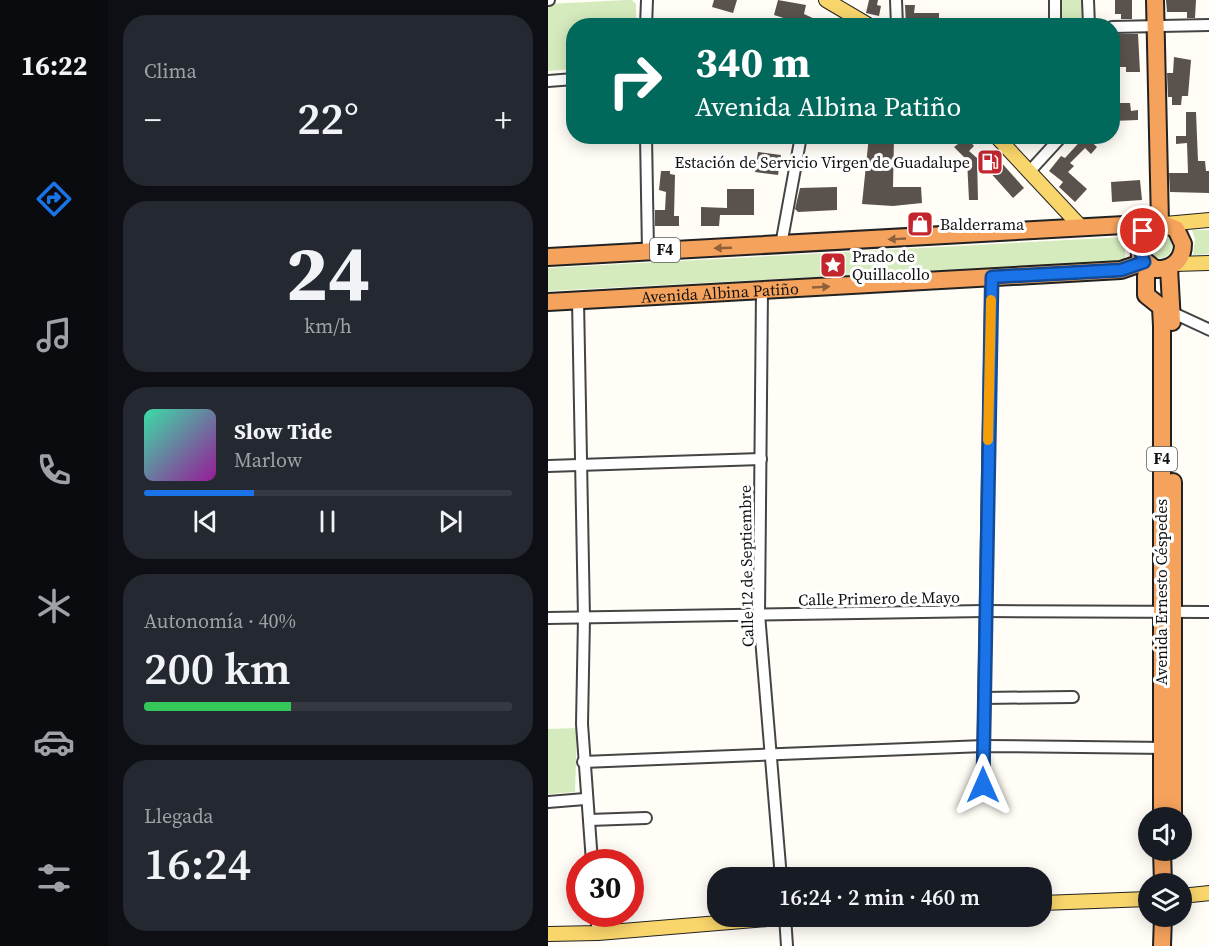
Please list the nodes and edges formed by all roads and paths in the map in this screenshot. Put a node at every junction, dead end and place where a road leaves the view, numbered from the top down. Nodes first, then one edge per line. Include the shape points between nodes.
1 (647, 0) edge
2 (826, 0) edge
3 (896, 0) edge
4 (1055, 0) edge
5 (1088, 0) edge
6 (1155, 0) edge
7 (646, 18) edge
8 (856, 18) edge
9 (897, 18) edge
10 (1055, 18) edge
11 (1089, 18) edge
12 (1210, 25) edge
13 (1120, 27) edge
14 (1155, 28) junction
15 (566, 80) edge
16 (548, 81) edge
17 (646, 144) edge
18 (800, 144) edge
19 (1003, 144) edge
20 (1055, 144) edge
21 (1029, 172) junction
22 (1210, 220) edge
23 (1160, 224) junction
24 (1081, 227) junction
25 (781, 245) junction
26 (648, 251) junction
27 (548, 257) edge
28 (1210, 263) edge
29 (1146, 264) junction
30 (1171, 266) junction
31 (992, 277) junction
32 (762, 290) junction
33 (578, 300) junction
34 (548, 302) edge
35 (1167, 310) junction
36 (1210, 330) edge
37 (761, 459) junction
38 (581, 464) junction
39 (548, 466) edge
40 (1167, 610) junction
41 (985, 611) junction
42 (1210, 612) edge
43 (759, 615) junction
44 (548, 618) edge
45 (584, 618) junction
46 (1073, 697) dead end
47 (984, 698) junction
48 (984, 746) junction
49 (1167, 748) junction
50 (771, 756) junction
51 (582, 762) junction
52 (983, 785) dead end
53 (585, 799) junction
54 (548, 802) edge
55 (1163, 807) edge
56 (1172, 807) edge
57 (646, 818) dead end
58 (588, 820) junction
59 (591, 849) edge
60 (780, 867) edge
61 (1210, 892) edge
62 (1192, 894) edge
63 (1138, 898) edge
64 (1052, 903) edge
65 (707, 924) edge
66 (597, 927) edge
67 (786, 927) edge
68 (1163, 927) edge
69 (1174, 927) edge
70 (598, 933) junction
71 (548, 934) edge
72 (787, 946) edge
73 (1162, 946) edge
74 (1174, 946) edge

1 - 7 street
2 - 8 main road
3 - 9 street
4 - 10 street
5 - 11 street
6 - 14 highway
12 - 14 street
13 - 14 street
14 - 23 highway
15 - 16 street
17 - 26 street
18 - 25 street
19 - 21 main road
20 - 21 street
21 - 24 main road
22 - 23 main road, F4
23 - 24 highway, F4
23 - 29 highway via 1143,231 1138,244
23 - 30 highway, F4 via 1176,229 1182,238 1183,250
24 -> 25 highway, F4
25 -> 26 highway, F4
26 - 27 highway, F4
28 - 30 main road
29 - 30 highway
29 - 31 highway, Avenida Albina Patiño via 1121,270
29 - 35 highway via 1146,295
30 - 35 highway, Avenida Ernesto Céspedes / F4
32 -> 31 highway, Avenida Albina Patiño
31 - 41 street
32 - 33 highway, Avenida Albina Patiño
32 - 37 street, Calle 12 de Septiembre
33 - 34 highway, Avenida Albina Patiño
33 - 38 street
35 - 36 street
35 - 40 highway, Avenida Ernesto Céspedes / F4
37 - 38 street
37 - 43 street, Calle 12 de Septiembre
38 - 39 street
38 - 45 street
40 - 41 street, Calle Primero de Mayo
40 - 42 street, Calle Primero de Mayo
40 - 49 highway, Avenida Ernesto Céspedes / F4
41 - 43 street, Calle Primero de Mayo
41 - 47 street
43 - 45 street, Calle Primero de Mayo
43 - 50 street, Calle 12 de Septiembre
44 - 45 street, Calle Primero de Mayo
45 - 51 street
46 - 47 street
47 - 48 street
48 - 49 street
48 - 50 street
48 - 52 street
49 - 55 highway, Avenida Ernesto Céspedes / F4
49 - 56 highway, Avenida Ernesto Céspedes / F4
50 - 51 street
50 - 60 street, Calle 12 de Septiembre
51 - 53 street
53 - 54 street
53 - 58 street
57 - 58 street
58 - 59 street
61 - 62 main road
63 - 64 main road
65 - 70 main road
66 - 70 street
67 - 72 street
68 - 73 highway
69 - 74 highway
70 - 71 main road

